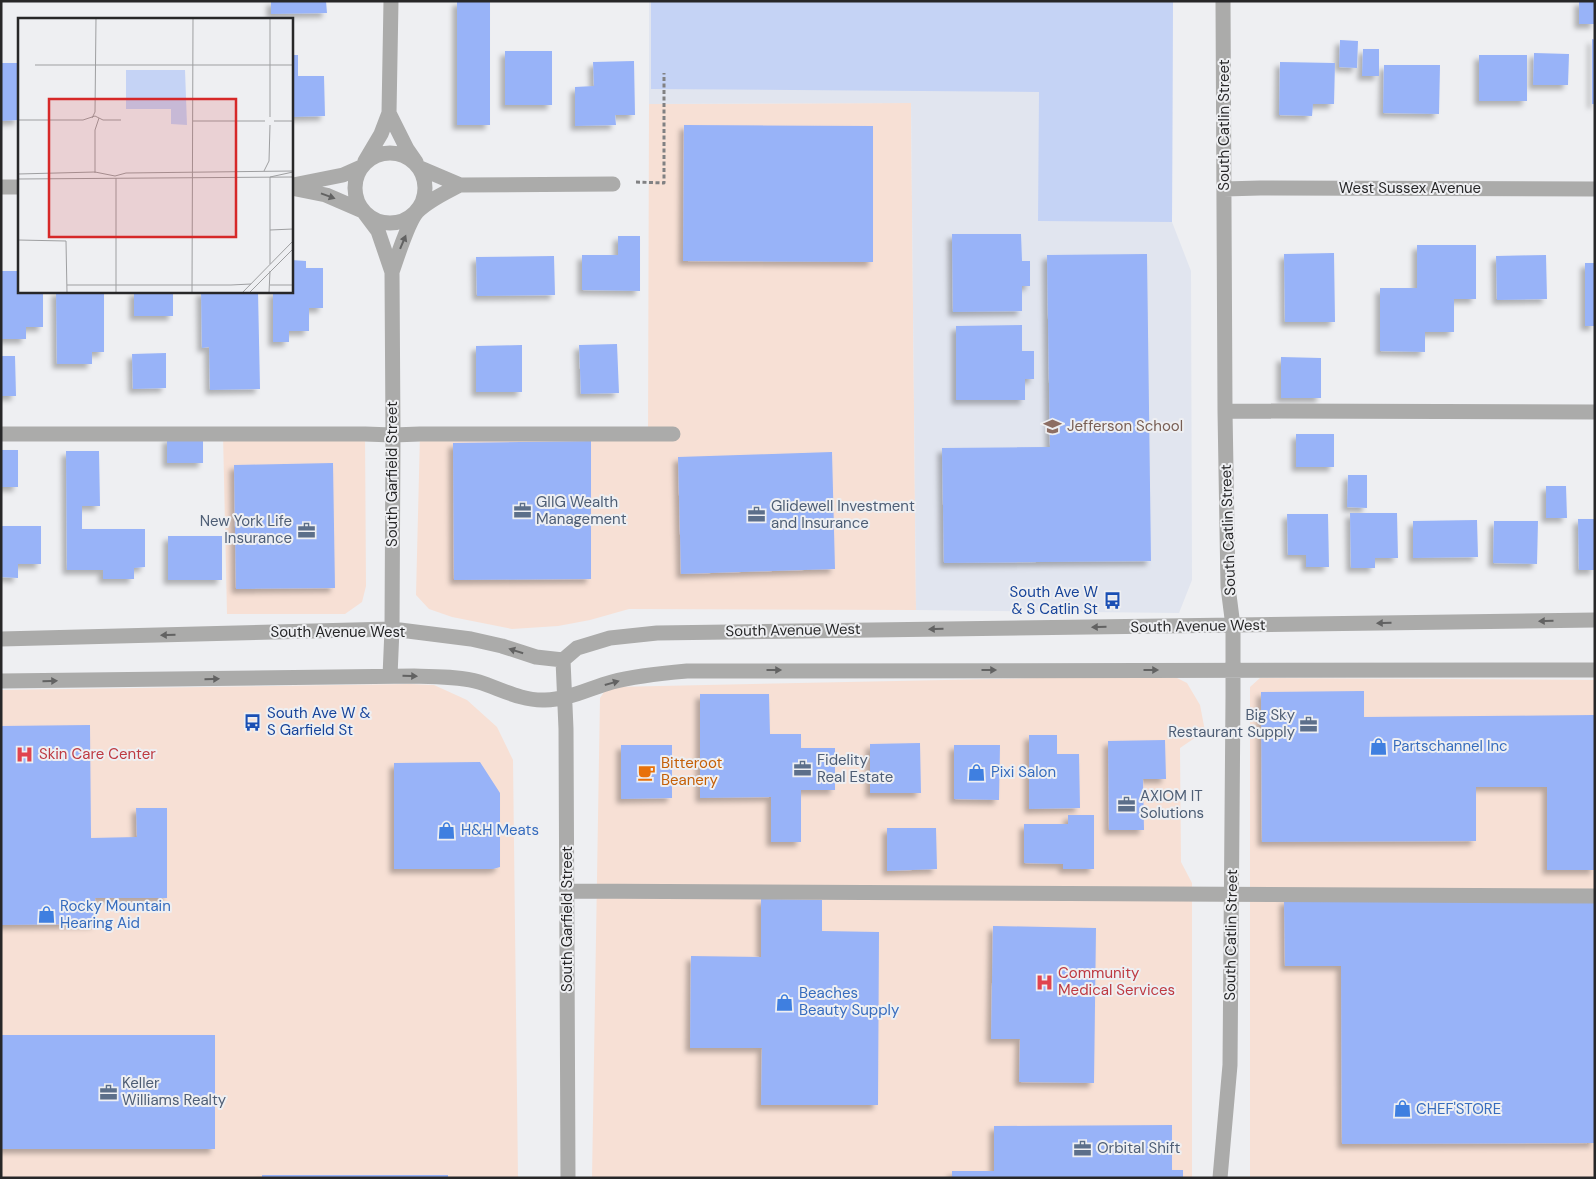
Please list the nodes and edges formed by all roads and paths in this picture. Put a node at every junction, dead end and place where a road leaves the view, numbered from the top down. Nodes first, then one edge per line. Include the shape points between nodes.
1 (391, 1) edge
2 (1223, 1) edge
3 (664, 73) dead end
4 (389, 113) junction
5 (361, 167) junction
6 (420, 168) junction
7 (612, 184) joint
8 (460, 185) junction
9 (1, 187) edge
10 (18, 187) edge
11 (292, 187) edge
12 (292, 187) edge
13 (1224, 189) junction
14 (1595, 189) edge
15 (363, 211) junction
16 (416, 213) junction
17 (392, 272) junction
18 (1225, 411) junction
19 (1595, 412) edge
20 (1, 434) edge
21 (673, 434) dead end
22 (393, 435) junction
23 (1595, 620) edge
24 (1233, 626) junction
25 (392, 629) junction
26 (1, 639) edge
27 (564, 660) junction
28 (1233, 670) junction
29 (1595, 670) edge
30 (390, 676) junction
31 (1, 681) edge
32 (566, 697) junction
33 (567, 891) junction
34 (1232, 894) junction
35 (1595, 896) edge
36 (568, 1178) edge
37 (1220, 1178) edge

1 - 4 street
2 - 13 street, South Catlin Street
3 - 7 path via 664,182
4 - 5 street via 381,134
4 - 6 street
5 - 6 street via 378,155 389,153 401,154
5 - 11 street via 343,175
5 - 15 street via 355,190
6 - 8 street
6 - 16 street via 426,191
7 - 8 street
8 - 16 street
9 - 10 street
12 -> 15 street via 326,194
13 - 14 street, West Sussex Avenue
13 - 18 street, South Catlin Street
15 - 16 street via 383,223 407,220
15 - 17 street, South Garfield Street via 378,230
17 -> 16 street, South Garfield Street
17 - 22 street, South Garfield Street
18 - 19 street
18 - 24 street, South Catlin Street via 1228,587
20 - 22 street
21 - 22 street
22 - 25 street, South Garfield Street
23 -> 24 street, South Avenue West
24 -> 27 street, South Avenue West via 657,632 610,638 577,648
24 - 28 street, South Catlin Street
25 -> 26 street, South Avenue West
27 -> 25 street, South Avenue West via 536,657 471,639
25 - 30 street, South Garfield Street
27 - 32 street, South Garfield Street
28 - 29 street
32 -> 28 street via 610,682 687,671
28 - 34 street, South Catlin Street
31 -> 30 street
30 -> 32 street via 456,678 530,699
32 - 33 street, South Garfield Street
33 - 34 street
33 - 36 street, South Garfield Street
34 - 35 street
34 - 37 street, South Catlin Street via 1230,1065

